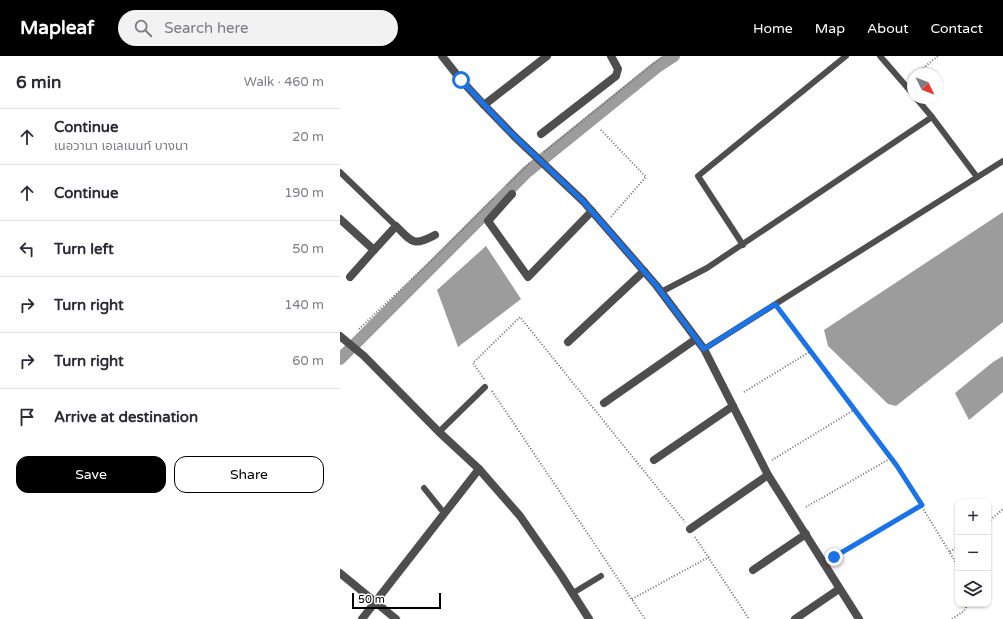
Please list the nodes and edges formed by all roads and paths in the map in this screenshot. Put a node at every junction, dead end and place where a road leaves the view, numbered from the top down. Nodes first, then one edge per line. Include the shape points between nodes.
1 (442, 56) edge
2 (547, 56) edge
3 (611, 56) edge
4 (846, 56) edge
5 (880, 56) edge
6 (938, 56) edge
7 (923, 68) edge
8 (907, 87) edge
9 (921, 104) edge
10 (484, 105) junction
11 (932, 117) junction
12 (601, 130) dead end
13 (541, 134) dead end
14 (1003, 161) edge
15 (340, 172) edge
16 (977, 177) junction
17 (512, 194) dead end
18 (592, 211) junction
19 (340, 220) edge
20 (604, 225) junction
21 (396, 226) junction
22 (435, 235) dead end
23 (743, 244) junction
24 (374, 250) junction
25 (644, 271) junction
26 (350, 277) dead end
27 (661, 292) junction
28 (775, 304) junction
29 (340, 336) edge
30 (696, 339) junction
31 (568, 342) dead end
32 (704, 349) junction
33 (811, 351) junction
34 (487, 387) junction
35 (744, 392) dead end
36 (604, 403) dead end
37 (733, 406) junction
38 (854, 410) junction
39 (439, 432) junction
40 (891, 458) junction
41 (654, 460) dead end
42 (772, 460) dead end
43 (479, 469) junction
44 (768, 475) junction
45 (424, 488) dead end
46 (922, 505) junction
47 (806, 507) dead end
48 (1003, 509) edge
49 (444, 513) junction
50 (991, 519) edge
51 (690, 529) junction
52 (806, 534) junction
53 (955, 548) edge
54 (950, 552) junction
55 (709, 557) junction
56 (834, 557) dead end
57 (955, 561) edge
58 (753, 570) dead end
59 (340, 572) edge
60 (601, 576) dead end
61 (840, 590) junction
62 (573, 593) junction
63 (632, 598) junction
64 (376, 602) junction
65 (966, 607) edge
66 (362, 619) edge
67 (396, 619) edge
68 (589, 619) edge
69 (645, 619) edge
70 (749, 619) edge
71 (795, 619) edge
72 (859, 619) edge
73 (952, 619) edge

1 - 10 street
2 - 10 street
3 - 13 street via 618,70 616,76
4 - 23 lane via 698,176
5 - 8 lane
6 - 7 path
9 - 11 lane
10 - 18 street, bridge
11 - 16 lane
11 - 23 lane
12 - 20 path via 646,177
14 - 16 lane
15 - 21 lane
16 - 28 lane
17 - 18 street via 488,221 528,277
18 - 20 street
19 - 24 street
20 - 25 street
21 - 22 street via 410,240 422,242
21 - 24 street
23 - 27 lane via 707,268
24 - 26 street
25 - 27 street
25 - 31 street
27 - 30 street
28 - 32 lane
28 - 33 path
29 - 39 street via 364,356
30 - 32 street
30 - 36 street
32 - 37 street
33 - 35 path
33 - 38 path
34 - 39 lane
34 - 51 path via 473,363 520,317
34 - 63 path
37 - 41 street
37 - 44 street
38 - 40 path
38 - 42 path
39 - 43 street
40 - 46 path
40 - 47 path
43 - 49 street
43 - 62 street via 520,516
44 - 51 street
44 - 52 street
45 - 49 lane
46 - 54 path
46 - 56 path
48 - 50 path
49 - 64 street
51 - 55 path
52 - 58 street
52 - 61 street
53 - 54 path
54 - 57 path
55 - 63 path
55 - 70 path
59 - 64 street
60 - 62 lane
61 - 71 street
61 - 72 street
62 - 68 street
63 - 69 path
64 - 66 street
64 - 67 street
65 - 73 path

